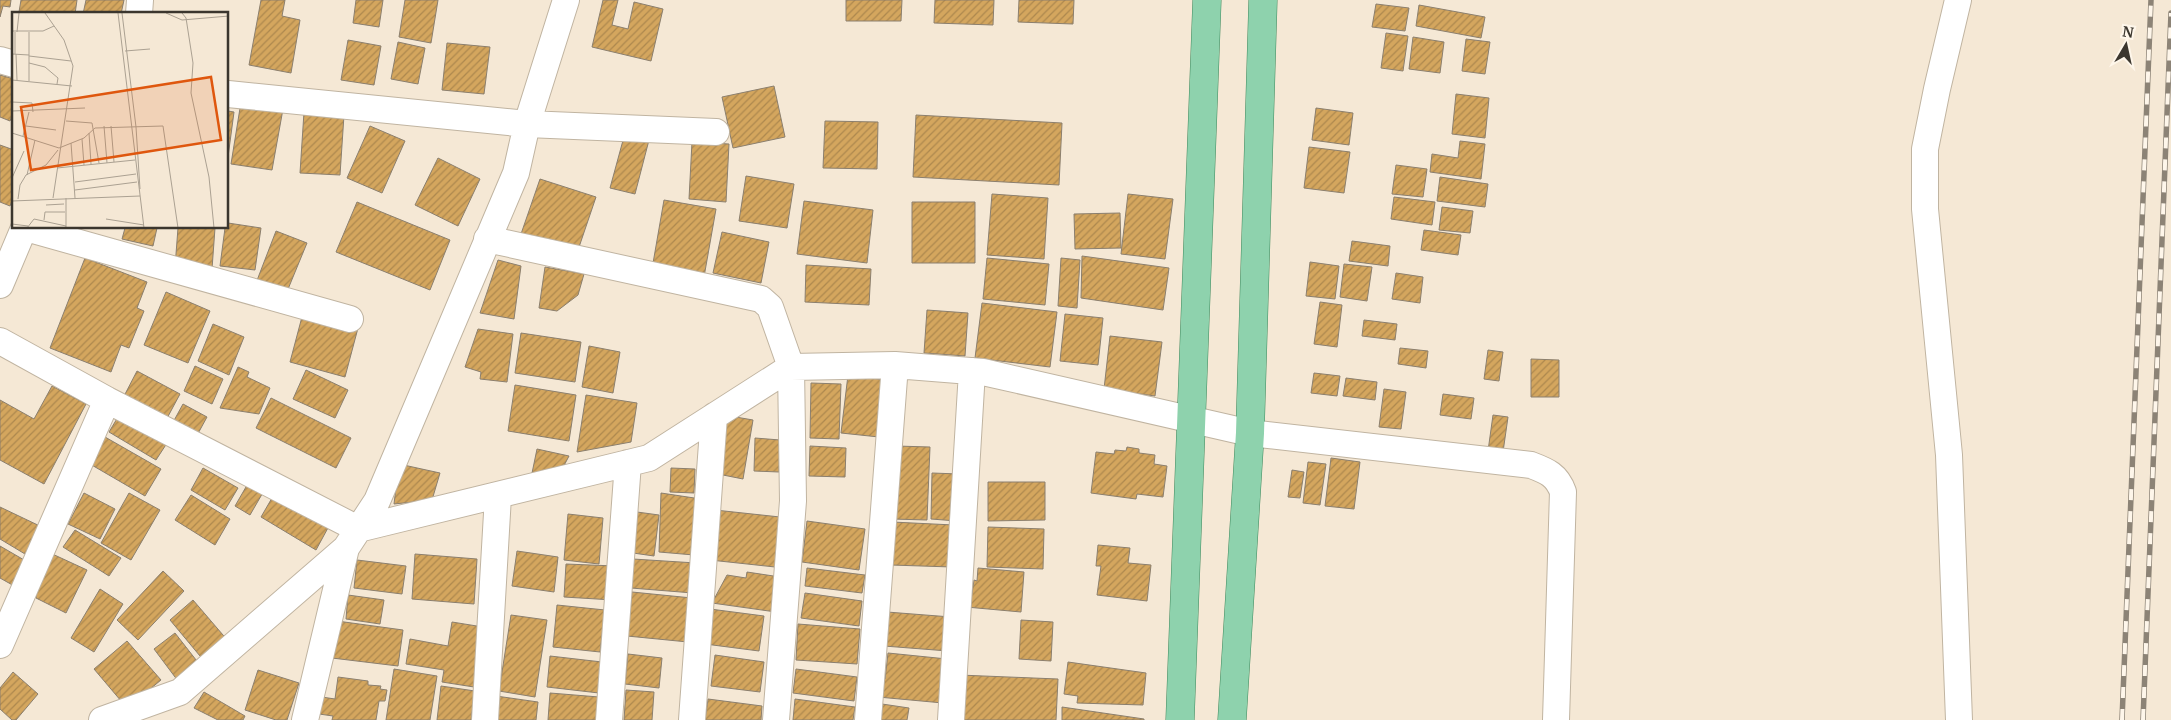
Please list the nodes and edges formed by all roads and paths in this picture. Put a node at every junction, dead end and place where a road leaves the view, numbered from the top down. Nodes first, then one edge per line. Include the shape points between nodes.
1 (566, 0) edge
2 (1207, 0) edge
3 (1263, 0) edge
4 (1958, 0) edge
5 (229, 94) edge
6 (527, 124) junction
7 (716, 132) dead end
8 (25, 229) edge
9 (29, 229) edge
10 (487, 239) junction
11 (0, 285) edge
12 (350, 320) dead end
13 (0, 341) edge
14 (896, 365) junction
15 (791, 368) junction
16 (972, 371) junction
17 (107, 400) junction
18 (714, 416) junction
19 (1191, 421) junction
20 (1250, 433) junction
21 (628, 464) junction
22 (498, 496) junction
23 (352, 538) junction
24 (0, 645) edge
25 (102, 720) edge
26 (305, 720) edge
27 (485, 720) edge
28 (610, 720) edge
29 (692, 720) edge
30 (776, 720) edge
31 (868, 720) edge
32 (951, 720) edge
33 (1180, 720) edge
34 (1232, 720) edge
35 (1556, 720) edge
36 (1959, 720) edge

1 - 6 street
2 - 19 main road
3 - 20 main road
4 - 36 street via 1925,149 1925,209 1949,455
5 - 6 street
6 - 7 street
6 - 10 street via 516,173
8 - 11 street
9 - 12 street
10 - 15 street via 761,299 770,307
10 - 23 street via 377,501
13 - 17 street
14 - 15 street
14 - 16 street
14 - 31 street
15 - 18 street
15 - 30 street via 793,501
16 - 19 street
16 - 32 street
17 - 23 street
17 - 24 street
18 - 21 street via 649,458
18 - 29 street
19 - 20 street
19 - 33 main road
20 - 34 main road
20 - 35 street via 1531,465 1548,471 1559,481 1562,492
21 - 22 street
21 - 28 street
22 - 23 street
22 - 27 street
23 - 25 street via 180,692
23 - 26 street

